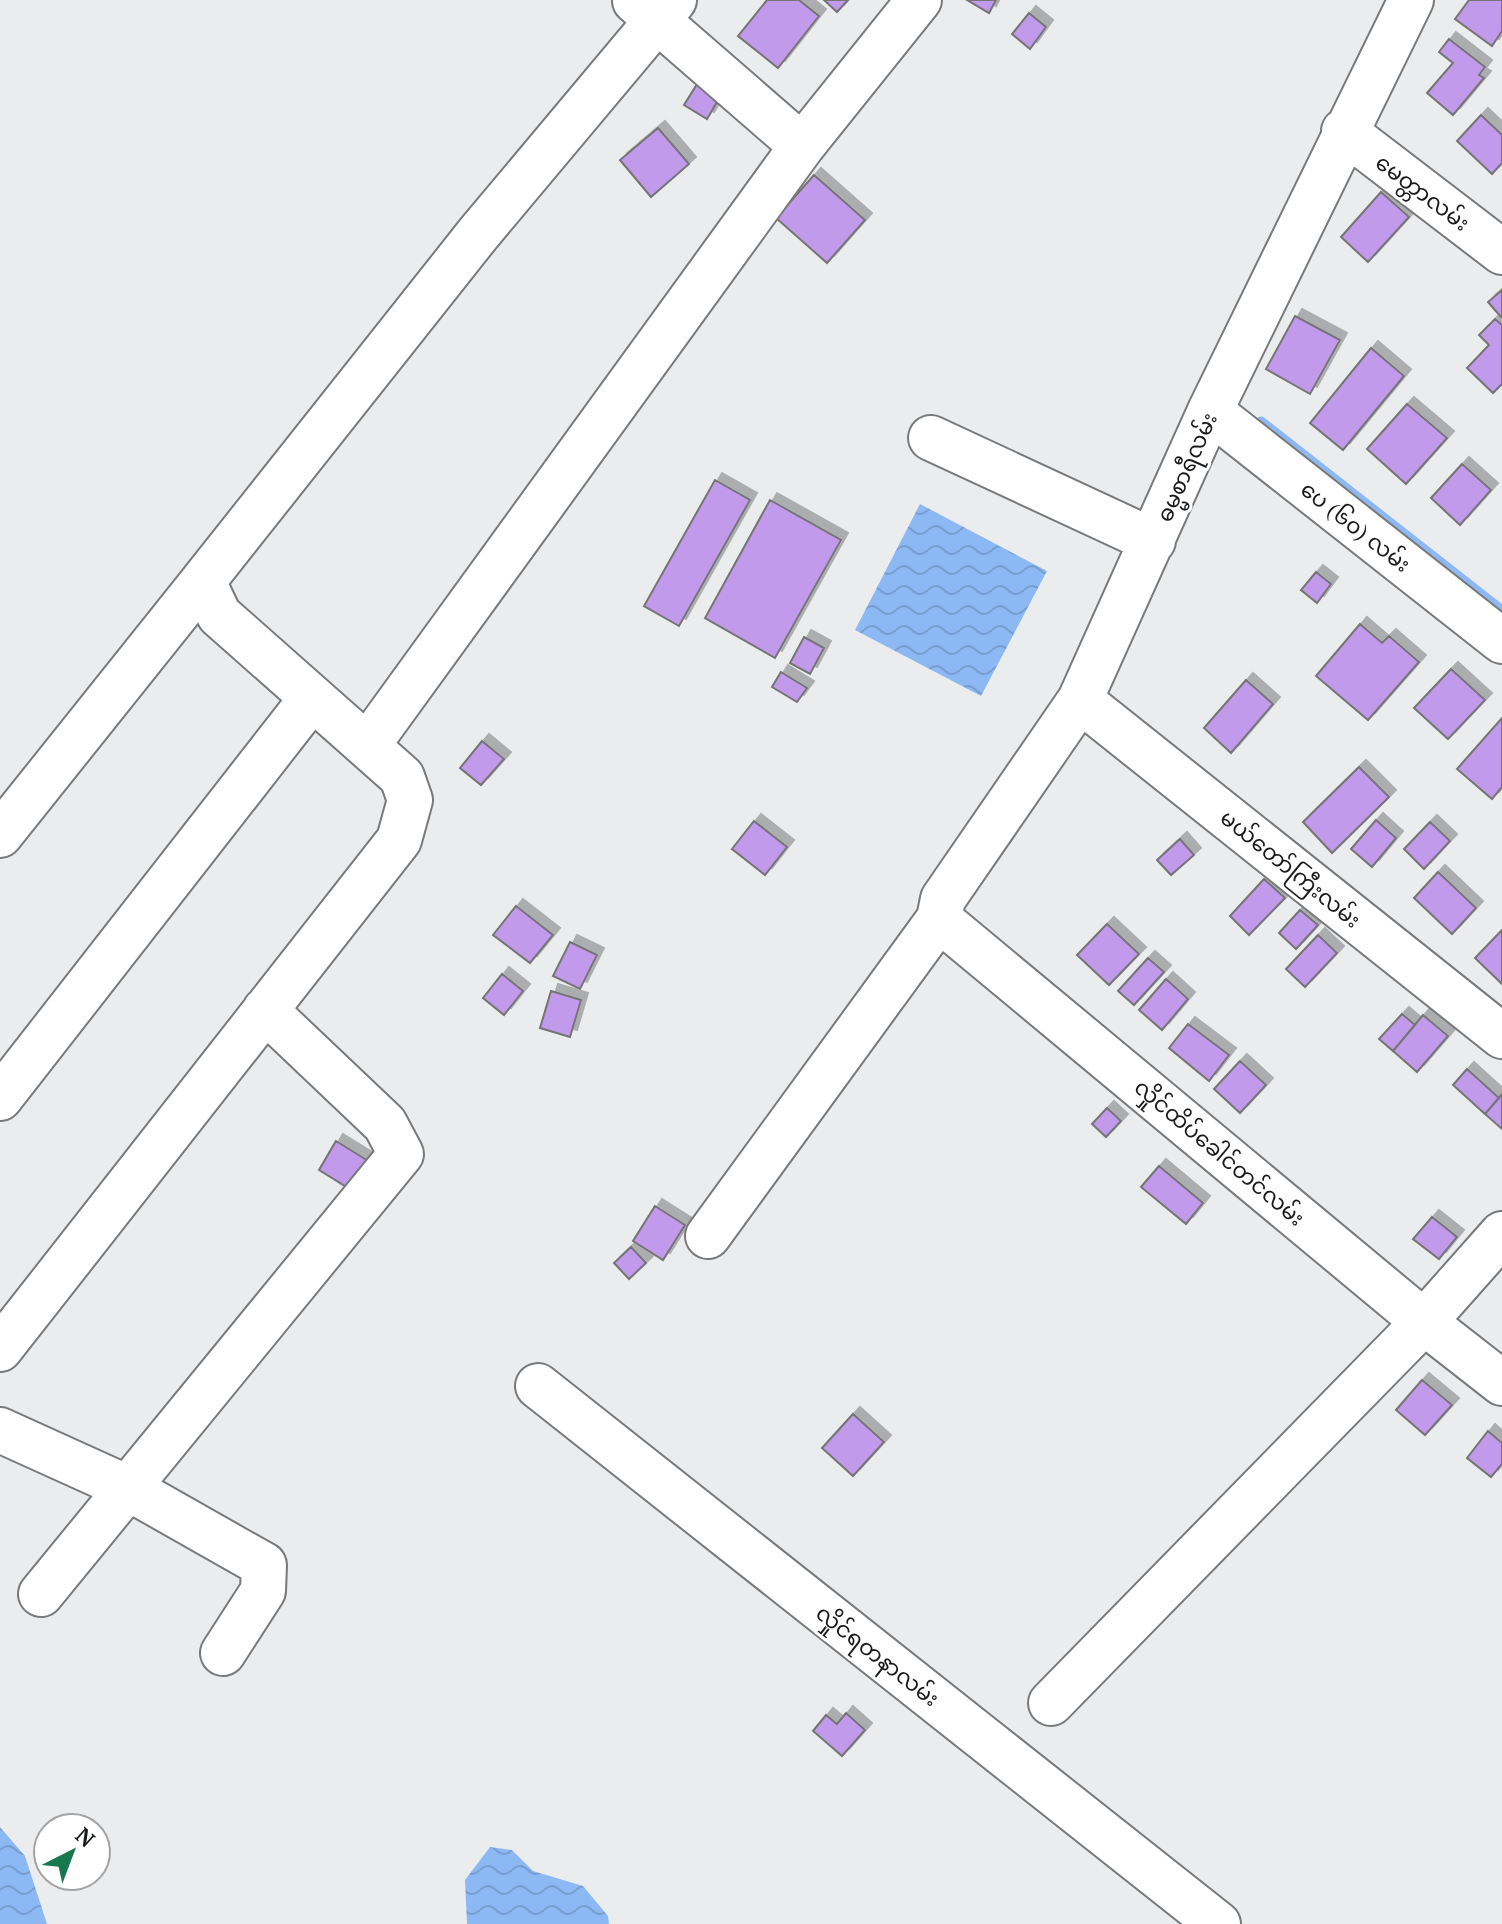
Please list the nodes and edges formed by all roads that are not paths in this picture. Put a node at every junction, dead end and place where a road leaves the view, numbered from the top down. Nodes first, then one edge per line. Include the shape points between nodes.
1 (919, 0) edge
2 (1411, 0) edge
3 (655, 7) edge
4 (1344, 131) junction
5 (802, 146) junction
6 (1502, 252) edge
7 (1210, 411) junction
8 (931, 438) dead end
9 (1153, 541) junction
10 (203, 581) junction
11 (1502, 641) edge
12 (312, 698) junction
13 (1080, 700) junction
14 (367, 746) junction
15 (0, 835) edge
16 (939, 919) junction
17 (265, 1010) junction
18 (1502, 1036) edge
19 (0, 1098) edge
20 (1502, 1234) edge
21 (708, 1236) dead end
22 (1424, 1322) junction
23 (0, 1349) edge
24 (1502, 1383) edge
25 (538, 1386) dead end
26 (0, 1430) edge
27 (128, 1488) junction
28 (41, 1594) dead end
29 (223, 1653) dead end
30 (1051, 1703) dead end
31 (1218, 1924) edge

1 - 5 street
2 - 4 street, ဓမ္မစာရီလမ်း
3 - 5 street
3 - 10 street
4 - 6 street, မေတ္တာလမ်း
4 - 7 street, ဓမ္မစာရီလမ်း
5 - 14 street
7 - 9 street, ဓမ္မစာရီလမ်း
7 - 11 street, ပေ (၆၀) လမ်း
8 - 9 street
9 - 13 street, ဓမ္မစာရီလမ်း
10 - 12 street via 219,615
10 - 15 street
12 - 14 street
12 - 19 street
13 - 16 street, ဓမ္မစာရီလမ်း via 943,899
13 - 18 street, မယ်တော်ကြီးလမ်း
14 - 17 street via 402,777 410,800 399,840
16 - 21 street, ဓမ္မစာရီလမ်း
16 - 22 street, လှိုင်ထိပ်ခေါင်တင်လမ်း
17 - 23 street
17 - 27 street via 385,1124 401,1154
20 - 22 street
22 - 24 street, လှိုင်ထိပ်ခေါင်တင်လမ်း
22 - 30 street
25 - 31 street, လှိုင်ရတနာလမ်း
26 - 27 street
27 - 28 street
27 - 29 street via 264,1565 263,1591

